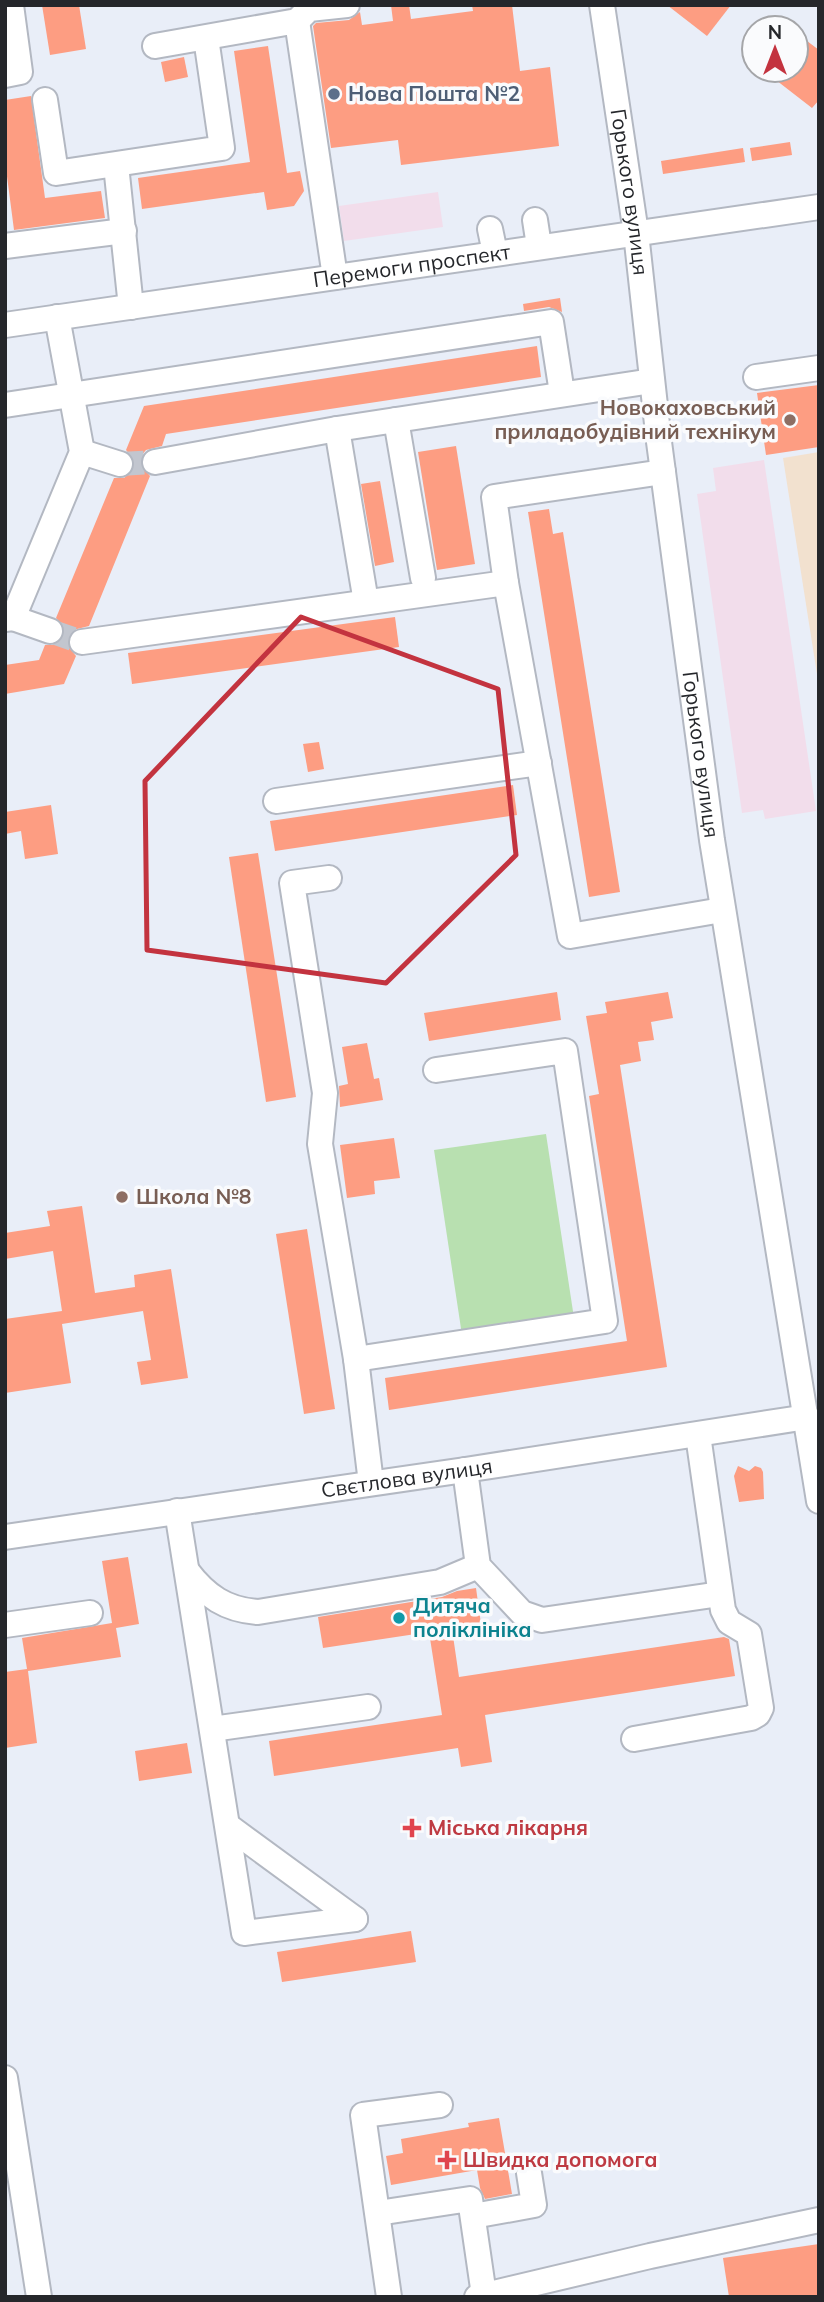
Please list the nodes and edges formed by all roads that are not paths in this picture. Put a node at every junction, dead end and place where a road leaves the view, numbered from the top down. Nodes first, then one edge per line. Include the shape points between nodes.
1 (11, 5) edge
2 (347, 5) edge
3 (602, 5) edge
4 (307, 12) edge
5 (206, 38) junction
6 (155, 46) dead end
7 (5, 75) edge
8 (45, 100) dead end
9 (116, 165) junction
10 (819, 206) edge
11 (535, 220) dead end
12 (491, 229) dead end
13 (124, 231) junction
14 (636, 233) junction
15 (5, 246) edge
16 (540, 246) junction
17 (495, 254) junction
18 (335, 277) junction
19 (131, 307) junction
20 (57, 317) junction
21 (5, 325) edge
22 (819, 369) edge
23 (756, 377) dead end
24 (652, 381) junction
25 (562, 393) junction
26 (71, 396) junction
27 (5, 405) edge
28 (396, 420) junction
29 (337, 429) junction
30 (82, 452) junction
31 (155, 462) tunnel mouth
32 (120, 464) tunnel mouth
33 (663, 472) junction
34 (422, 578) dead end
35 (506, 583) junction
36 (366, 602) junction
37 (9, 619) edge
38 (50, 631) tunnel mouth
39 (82, 642) tunnel mouth
40 (539, 763) junction
41 (276, 801) dead end
42 (329, 878) dead end
43 (722, 910) junction
44 (436, 1070) dead end
45 (356, 1359) junction
46 (807, 1417) junction
47 (698, 1435) junction
48 (465, 1470) junction
49 (371, 1483) junction
50 (819, 1501) edge
51 (177, 1511) junction
52 (6, 1533) edge
53 (478, 1566) junction
54 (187, 1570) junction
55 (720, 1594) junction
56 (90, 1613) dead end
57 (5, 1625) edge
58 (369, 1707) dead end
59 (212, 1729) junction
60 (634, 1739) dead end
61 (228, 1826) junction
62 (5, 2078) edge
63 (440, 2105) dead end
64 (528, 2174) dead end
65 (378, 2213) junction
66 (473, 2216) junction
67 (819, 2220) edge
68 (480, 2296) edge
69 (38, 2297) edge
70 (389, 2297) edge

1 - 7 street via 20,72
2 - 4 street
3 - 14 street, Горького вулиця
4 - 5 street
4 - 18 street
5 - 6 street
5 - 9 street via 222,149
8 - 9 street via 56,173
9 - 13 street
10 - 14 street, Перемоги проспект
11 - 16 street
12 - 17 street
13 - 15 street
13 - 19 street
14 - 16 street, Перемоги проспект
14 - 24 street, Горького вулиця
16 - 17 street, Перемоги проспект
17 - 18 street, Перемоги проспект
18 - 19 street, Перемоги проспект
19 - 20 street, Перемоги проспект
20 - 21 street, Перемоги проспект
20 - 26 street
22 - 23 street
24 - 25 street
24 - 33 street, Горького вулиця
25 - 26 street via 551,321
25 - 28 street
26 - 27 street
26 - 30 street
28 - 29 street
28 - 34 street
29 - 31 street
29 - 36 street
30 - 32 street
30 - 37 street
33 - 35 street via 494,497
33 - 43 street, Горького вулиця
35 - 36 street
35 - 40 street
36 - 39 street
37 - 38 street
40 - 41 street
40 - 43 street via 569,936
42 - 45 street via 292,883 325,1093 320,1144
43 - 46 street, Горького вулиця
44 - 45 street via 565,1051 605,1321
45 - 49 street
46 - 47 street, Свєтлова вулиця
46 - 50 street, Горького вулиця
47 - 48 street, Свєтлова вулиця
47 - 55 street
48 - 49 street, Свєтлова вулиця
48 - 53 street
49 - 51 street, Свєтлова вулиця
51 - 52 street, Свєтлова вулиця
51 - 54 street
53 - 54 street via 440,1582 258,1612 215,1600
53 - 55 street via 533,1619
54 - 59 street
55 - 60 street via 729,1622 748,1634 761,1703 758,1714
56 - 57 street
58 - 59 street
59 - 61 street
61 - 61 street via 244,1933 355,1919 323,1895
62 - 69 street
63 - 65 street via 363,2115
64 - 66 street via 534,2206
65 - 66 street via 470,2199
65 - 70 street
66 - 68 street
67 - 68 street

